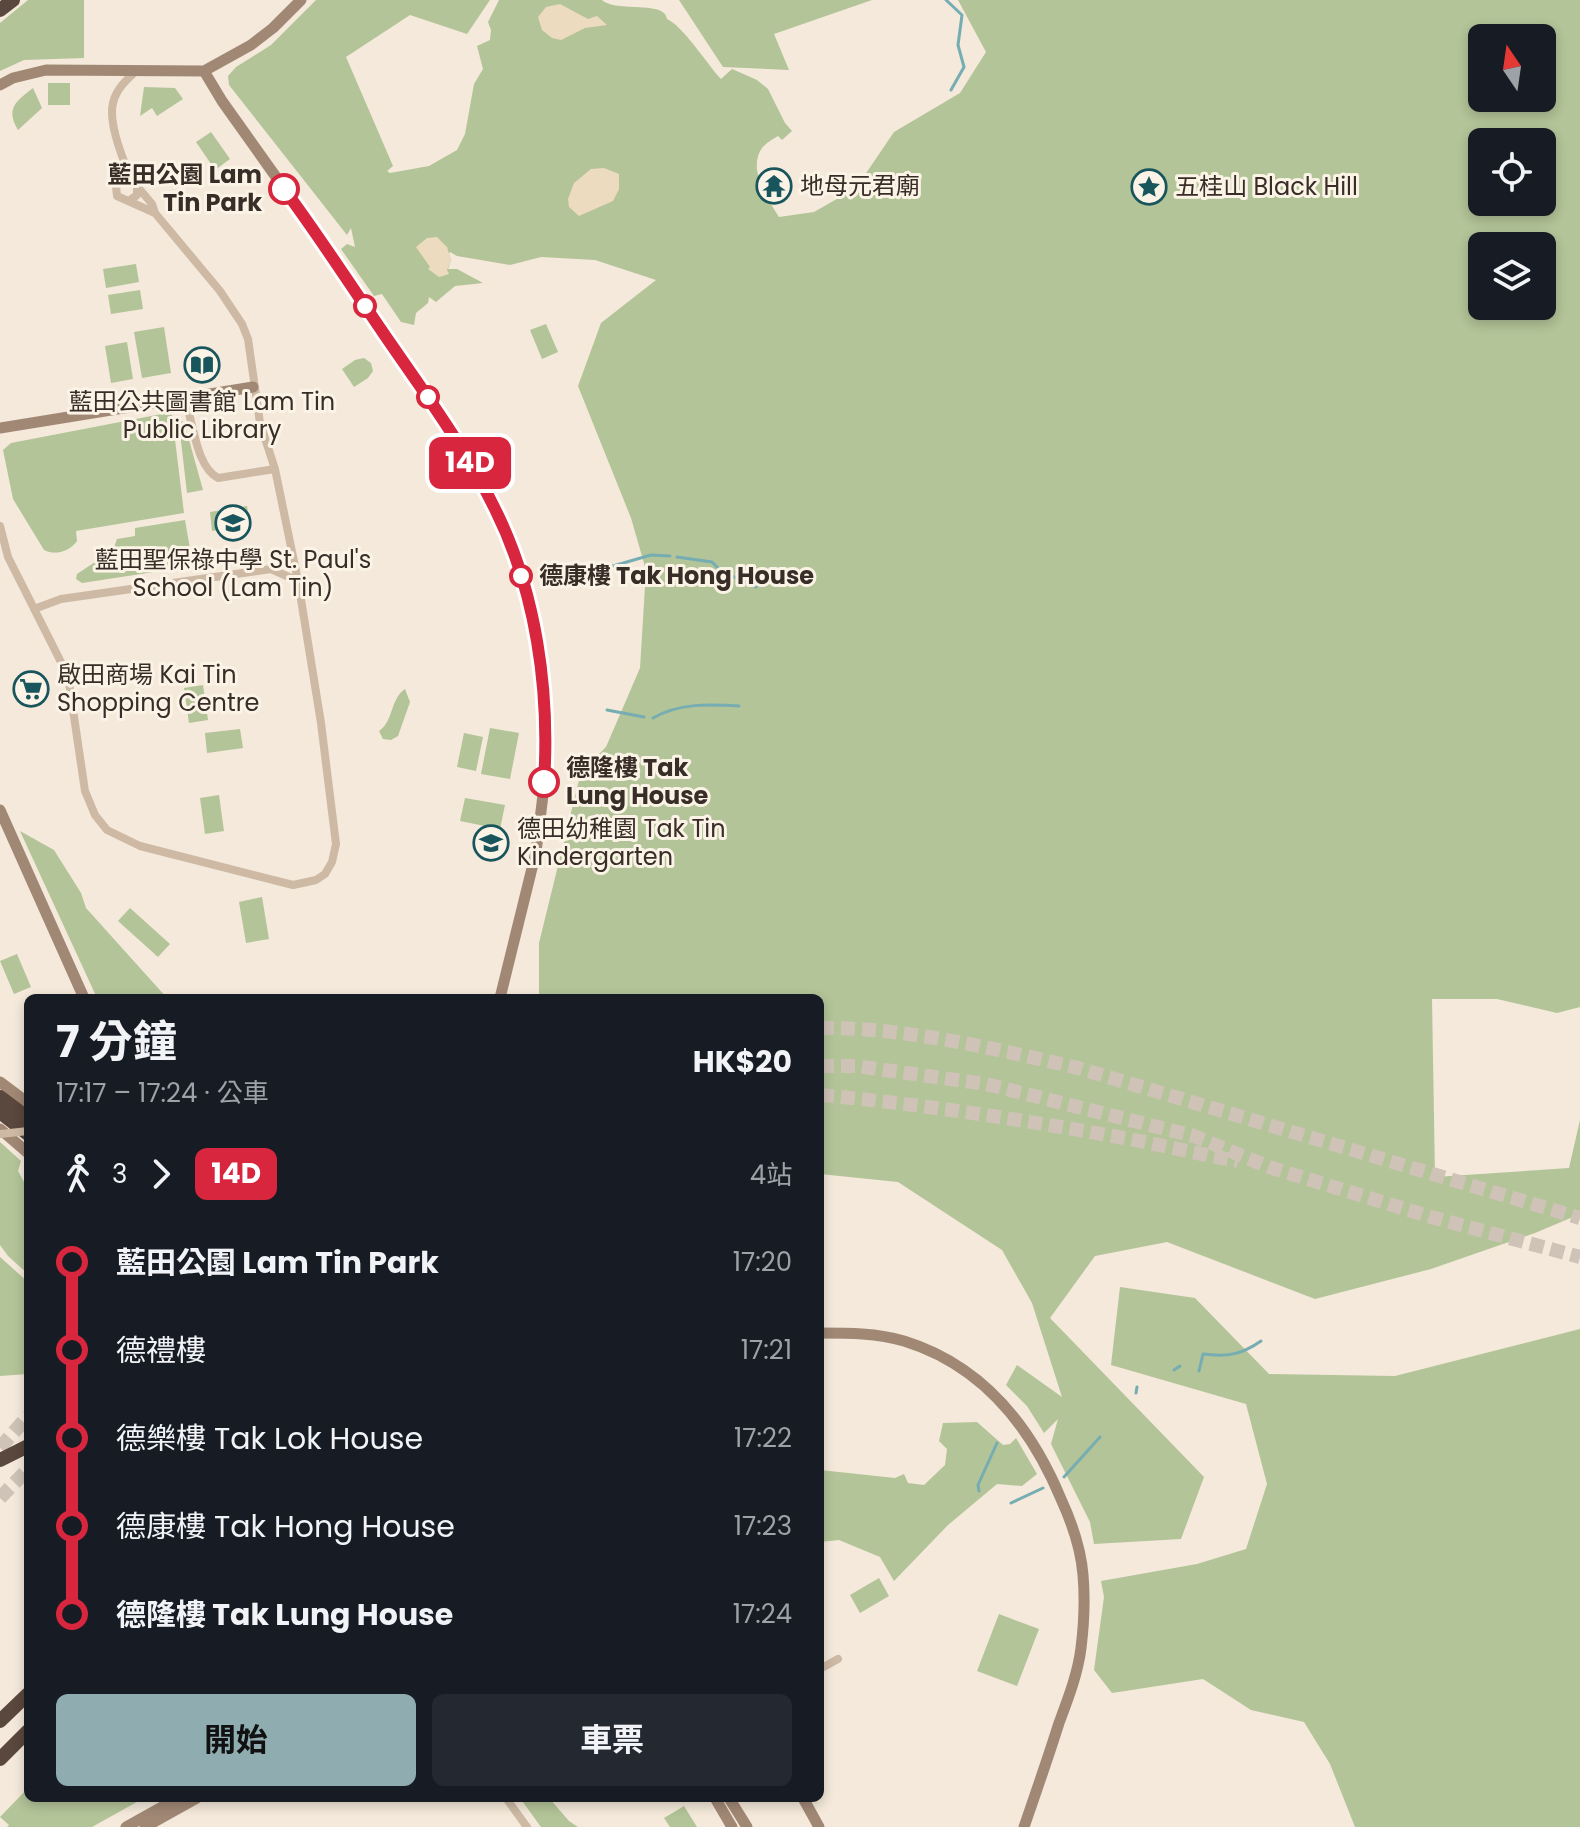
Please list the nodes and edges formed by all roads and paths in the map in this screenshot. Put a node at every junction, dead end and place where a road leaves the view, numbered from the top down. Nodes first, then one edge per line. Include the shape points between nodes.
1 (13, 0) edge
2 (301, 0) edge
3 (0, 10) edge
4 (100, 70) junction
5 (204, 71) junction
6 (135, 72) junction
7 (0, 77) edge
8 (0, 85) edge
9 (136, 184) junction
10 (129, 201) junction
11 (155, 213) junction
12 (253, 387) junction
13 (184, 398) junction
14 (0, 428) edge
15 (275, 469) junction
16 (0, 526) edge
17 (291, 550) junction
18 (271, 569) junction
19 (298, 581) junction
20 (34, 609) junction
21 (0, 810) edge
22 (82, 994) edge
23 (501, 994) edge
24 (0, 1082) edge
25 (0, 1097) edge
26 (8, 1117) edge
27 (24, 1130) edge
28 (24, 1146) edge
29 (824, 1333) edge
30 (24, 1448) edge
31 (0, 1460) edge
32 (838, 1659) dead end
33 (824, 1667) edge
34 (24, 1698) edge
35 (0, 1721) edge
36 (24, 1735) edge
37 (0, 1759) edge
38 (171, 1802) edge
39 (190, 1802) edge
40 (509, 1802) edge
41 (717, 1802) edge
42 (731, 1802) edge
43 (805, 1802) edge
44 (126, 1827) edge
45 (145, 1827) edge
46 (527, 1827) edge
47 (732, 1827) edge
48 (747, 1827) edge
49 (819, 1827) edge
50 (1024, 1827) edge

1 - 3 highway
2 - 5 main road via 251,45
4 - 6 main road
4 - 7 main road via 46,63
4 - 8 main road via 28,73
5 - 6 main road
5 - 23 main road via 462,448 503,525 526,592 539,663 545,754 541,823
6 - 9 street via 118,91 112,113
9 - 10 street via 137,195
9 - 10 street via 127,179 116,186 117,196
9 - 11 street
10 - 11 street
11 - 12 street via 242,324
12 - 13 main road
12 - 15 street
13 - 14 main road
13 - 15 street via 208,472 218,478
15 - 17 street
16 - 20 street via 8,557
17 - 18 street
17 - 19 street
18 - 19 street
18 - 20 street via 61,599
19 - 20 street via 336,844 325,874 293,885 140,846 107,830 87,796 68,676
21 - 22 main road
24 - 26 main road
25 - 26 highway
26 - 27 highway
26 - 28 main road
29 - 50 main road via 890,1337 942,1357 986,1386 1032,1439 1066,1510 1083,1572 1081,1650
30 - 31 highway
32 - 33 street
34 - 35 highway
36 - 37 highway
38 - 44 main road
39 - 45 main road
40 - 46 street
41 - 47 main road
42 - 48 main road
43 - 49 main road

